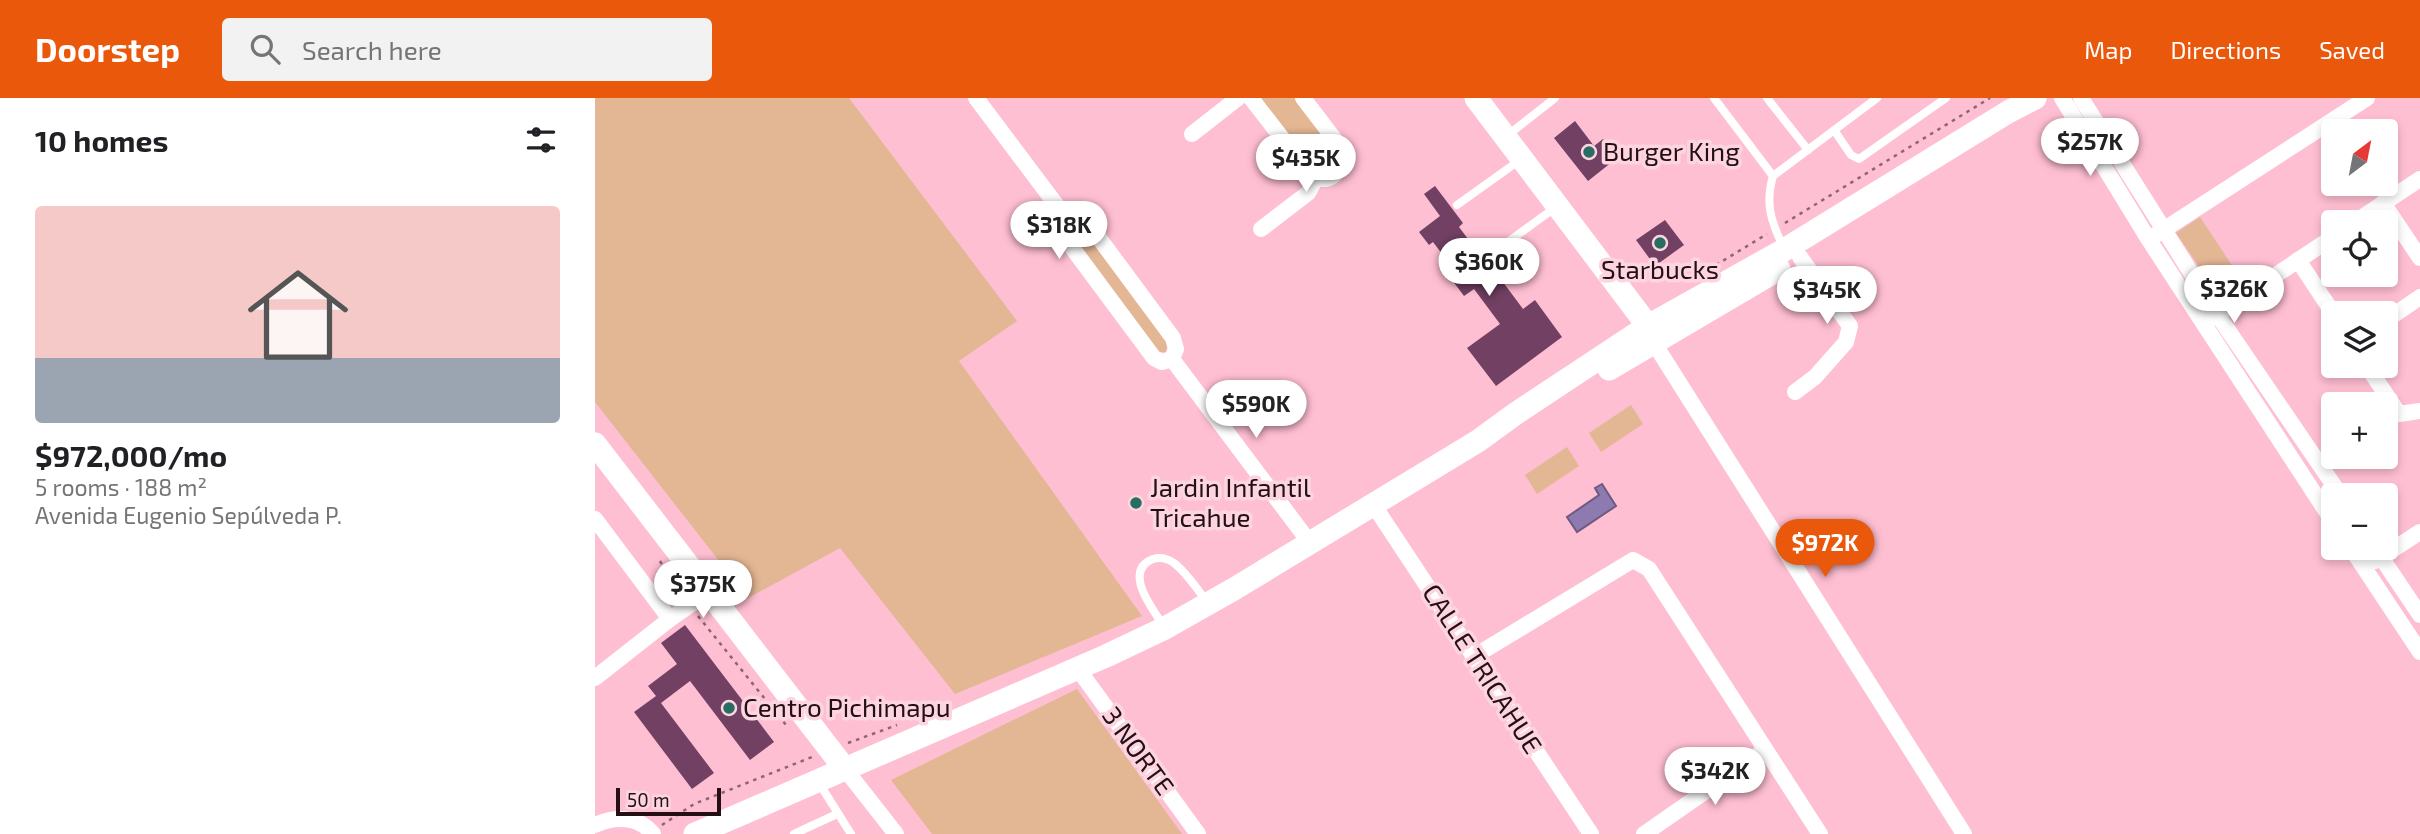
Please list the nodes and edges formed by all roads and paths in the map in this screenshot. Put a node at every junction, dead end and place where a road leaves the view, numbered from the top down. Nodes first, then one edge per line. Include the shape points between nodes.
1 (976, 98) edge
2 (1238, 98) edge
3 (1251, 98) edge
4 (1303, 98) edge
5 (1476, 98) edge
6 (1555, 98) edge
7 (1714, 98) edge
8 (1767, 98) edge
9 (1877, 98) edge
10 (1946, 98) edge
11 (1990, 98) edge
12 (2035, 98) edge
13 (2046, 98) edge
14 (2061, 98) edge
15 (2081, 98) edge
16 (2367, 98) edge
17 (1833, 130) junction
18 (1192, 134) dead end
19 (1506, 137) junction
20 (1808, 150) junction
21 (1521, 159) junction
22 (2114, 166) junction
23 (1773, 176) junction
24 (1317, 178) junction
25 (2420, 178) edge
26 (2383, 203) junction
27 (1457, 205) dead end
28 (1557, 206) junction
29 (2373, 210) edge
30 (1261, 229) dead end
31 (1076, 230) junction
32 (2156, 235) junction
33 (1786, 245) junction
34 (2321, 245) edge
35 (1494, 252) dead end
36 (2420, 258) edge
37 (2298, 260) junction
38 (1710, 269) dead end
39 (2420, 297) edge
40 (2325, 301) edge
41 (2398, 312) edge
42 (2211, 319) junction
43 (1651, 334) junction
44 (1172, 359) junction
45 (2375, 378) edge
46 (1795, 392) dead end
47 (2420, 411) edge
48 (595, 444) edge
49 (2324, 483) edge
50 (1374, 504) junction
51 (595, 519) edge
52 (2420, 532) edge
53 (2398, 542) edge
54 (1310, 543) junction
55 (2358, 560) edge
56 (2371, 560) edge
57 (2383, 560) edge
58 (661, 562) dead end
59 (2364, 569) junction
60 (709, 592) junction
61 (1208, 604) junction
62 (689, 606) junction
63 (2420, 615) edge
64 (670, 619) junction
65 (1165, 628) junction
66 (2419, 650) edge
67 (1473, 657) junction
68 (1078, 669) junction
69 (595, 678) edge
70 (786, 724) dead end
71 (1766, 750) junction
72 (845, 769) junction
73 (818, 781) junction
74 (837, 814) junction
75 (595, 825) edge
76 (653, 834) edge
77 (695, 834) edge
78 (794, 834) edge
79 (851, 834) edge
80 (896, 834) edge
81 (1198, 834) edge
82 (1591, 834) edge
83 (1644, 834) edge
84 (1820, 834) edge
85 (1964, 834) edge

1 - 31 street
2 - 18 street
3 - 24 street
4 - 24 street via 1342,152 1338,171
5 - 19 street
6 - 19 lane
7 - 23 lane
8 - 20 lane
9 - 17 lane
10 - 17 lane via 1859,159
11 - 33 path
12 - 33 street
13 - 33 street via 2007,127
14 - 22 street
15 - 22 street
16 - 32 street
17 - 20 lane
19 - 21 street
20 - 23 lane
21 - 27 lane
21 - 28 street
22 - 32 street
23 - 33 lane via 1771,223
24 - 30 street via 1308,193
25 - 26 street
26 - 29 street
26 - 36 street
28 - 35 lane
28 - 43 street
31 - 44 street via 1087,228 1096,234 1173,338 1176,349
31 - 44 street via 1071,238 1073,249 1151,354 1162,362
32 - 42 street
33 - 38 path
33 - 43 street
33 - 46 street via 1850,326 1846,342
34 - 37 street
37 - 40 street
37 - 42 street
39 - 41 street
42 - 49 street
43 - 50 street
43 - 85 street
44 - 54 street
45 - 47 street via 2399,414
48 - 60 street
50 - 54 street
50 - 67 street, CALLE TRICAHUE
51 - 64 street
52 - 53 street
54 - 61 street
55 - 59 street
56 - 59 street
57 - 63 street
58 - 62 path
59 - 66 street
60 - 62 street
60 - 72 street
61 - 65 street
61 - 65 lane via 1171,560 1151,560 1139,574 1141,587
62 - 64 street
62 - 70 path
64 - 69 street
65 - 68 street
67 - 71 street via 1633,560 1649,569
67 - 82 street, CALLE TRICAHUE
68 - 72 street
68 - 81 street, 3 NORTE
71 - 83 street
71 - 84 street
72 - 73 street
72 - 80 street
73 - 74 lane
73 - 77 street
74 - 78 lane
74 - 79 lane
75 - 76 street via 630,819

